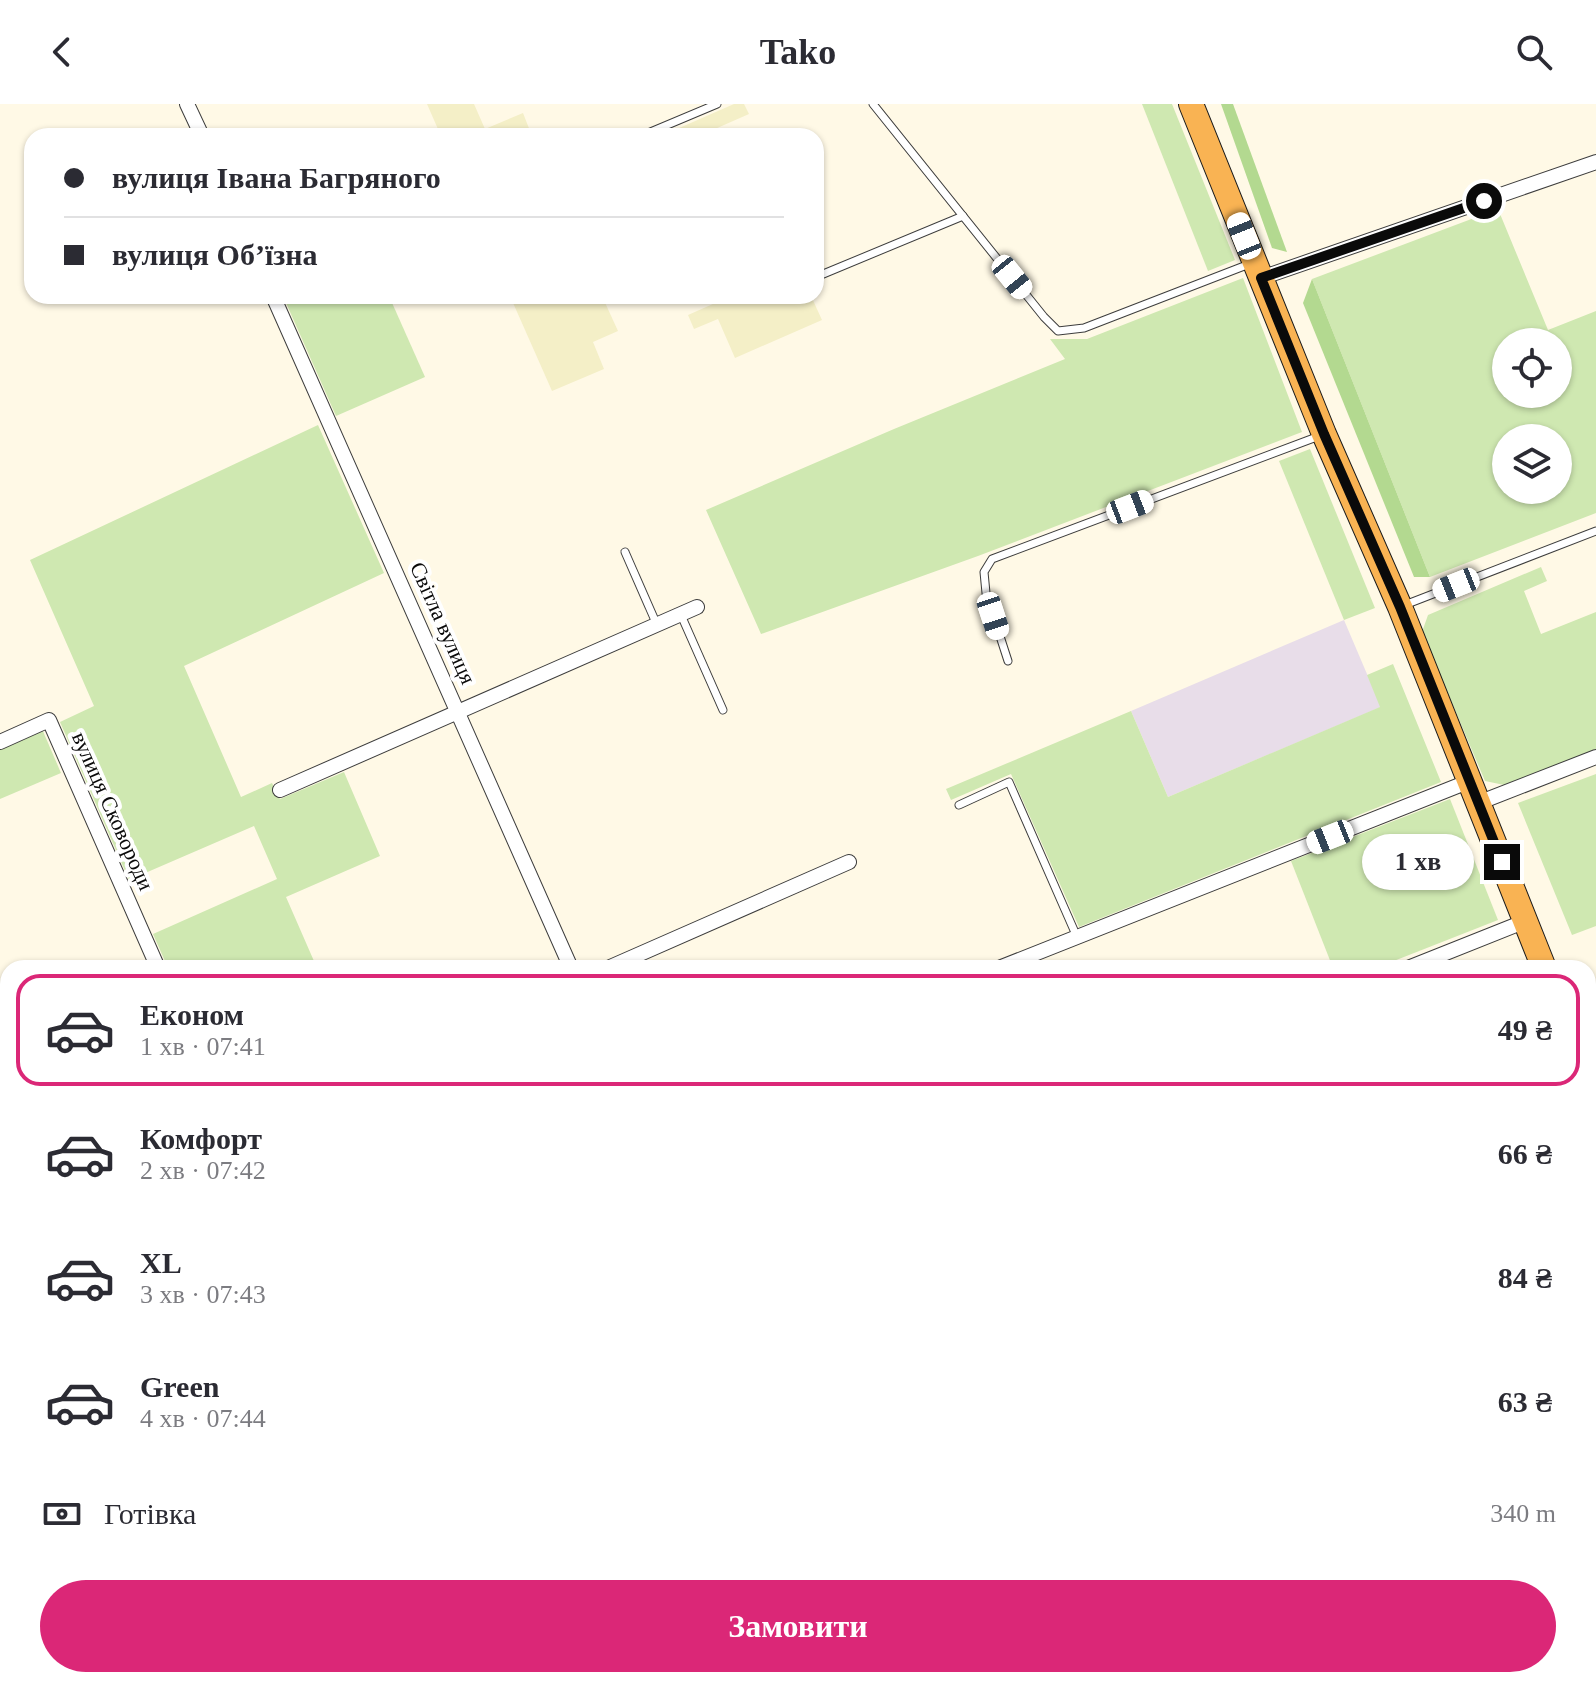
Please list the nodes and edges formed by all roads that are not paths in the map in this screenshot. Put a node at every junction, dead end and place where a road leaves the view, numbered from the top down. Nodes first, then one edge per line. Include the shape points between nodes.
1 (187, 104) edge
2 (717, 104) edge
3 (873, 104) edge
4 (1191, 104) edge
5 (198, 128) edge
6 (660, 128) edge
7 (1596, 162) edge
8 (963, 216) junction
9 (1258, 270) junction
10 (824, 274) edge
11 (277, 304) edge
12 (1324, 434) junction
13 (1596, 531) edge
14 (625, 552) dead end
15 (697, 607) dead end
16 (1400, 607) junction
17 (681, 615) junction
18 (657, 625) junction
19 (1008, 661) dead end
20 (723, 710) dead end
21 (459, 712) junction
22 (0, 742) edge
23 (1596, 757) edge
24 (280, 790) dead end
25 (1474, 792) junction
26 (959, 805) dead end
27 (849, 862) dead end
28 (1526, 921) junction
29 (1077, 937) junction
30 (154, 960) edge
31 (568, 960) edge
32 (626, 960) edge
33 (1019, 960) edge
34 (1428, 960) edge
35 (1541, 960) edge

1 - 5 street
2 - 6 lane
3 - 8 lane
4 - 9 highway
7 - 9 street
8 - 9 lane via 1058,331 1084,328
8 - 10 lane
9 - 12 highway
11 - 21 street, Світла вулиця
12 - 16 highway
12 - 19 lane via 992,559 984,572 986,593
13 - 16 lane
14 - 18 lane
15 - 17 street
16 - 25 highway
17 - 18 street
17 - 20 lane
18 - 21 street
21 - 24 street
21 - 31 street, Світла вулиця
22 - 30 street, вулиця Сковороди via 49,720
23 - 25 street
25 - 28 highway
25 - 29 street
26 - 29 lane via 1009,782
27 - 32 street
28 - 34 street
28 - 35 highway
29 - 33 street

